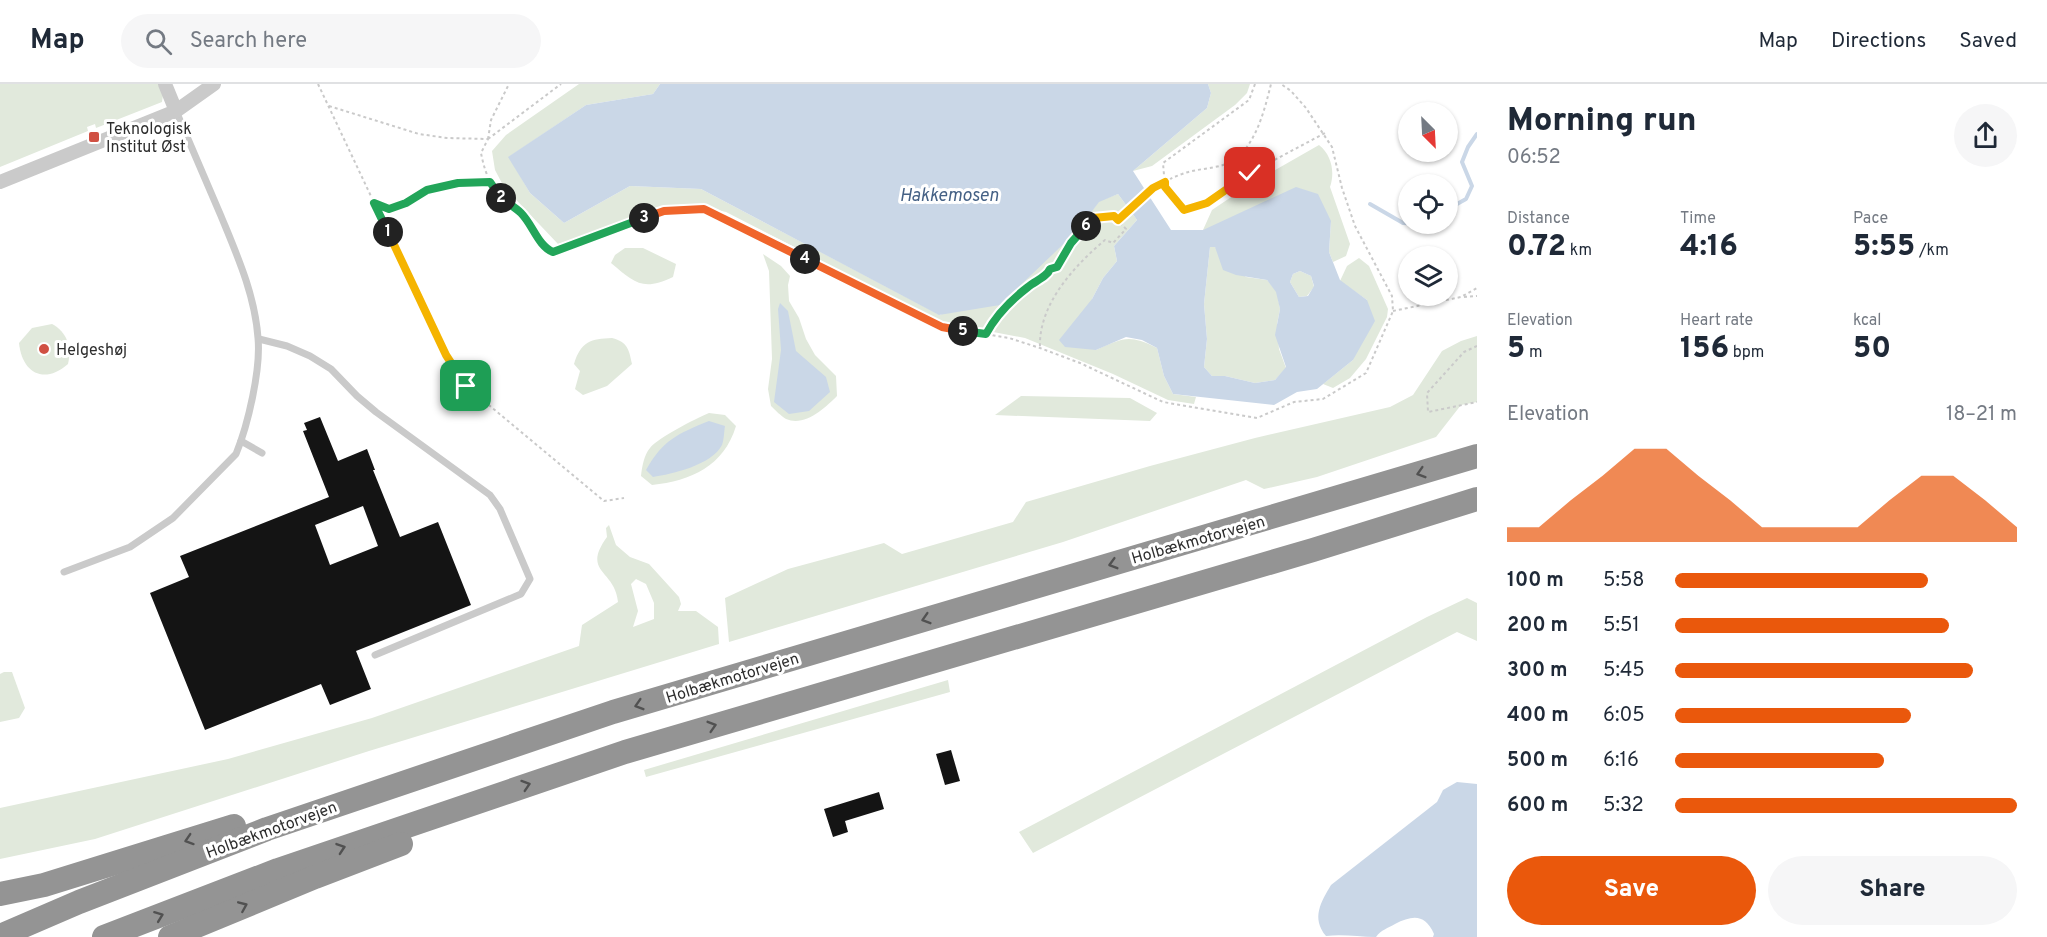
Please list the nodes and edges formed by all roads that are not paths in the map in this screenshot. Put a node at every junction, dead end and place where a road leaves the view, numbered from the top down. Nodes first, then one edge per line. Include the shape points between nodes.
1 (165, 84) edge
2 (214, 84) edge
3 (176, 111) junction
4 (0, 182) edge
5 (259, 339) junction
6 (241, 441) junction
7 (262, 453) dead end
8 (1477, 456) edge
9 (1477, 499) edge
10 (64, 572) dead end
11 (375, 655) dead end
12 (472, 802) junction
13 (267, 829) junction
14 (0, 894) edge
15 (0, 936) edge
16 (104, 937) edge
17 (170, 937) edge

1 - 3 street
2 - 3 street
3 - 4 street
3 - 5 lane via 237,254
5 - 6 lane via 257,371
5 - 11 lane via 287,346 331,369 369,407 490,495 500,509 530,579 521,594
6 - 7 lane
6 - 10 lane via 236,454 173,518 130,547
8 -> 13 highway, Holbækmotorvejen via 613,712
12 -> 9 highway via 637,748
16 -> 12 highway
17 -> 12 highway via 409,841
13 -> 14 highway via 233,826 65,879
13 - 15 highway, Holbækmotorvejen

